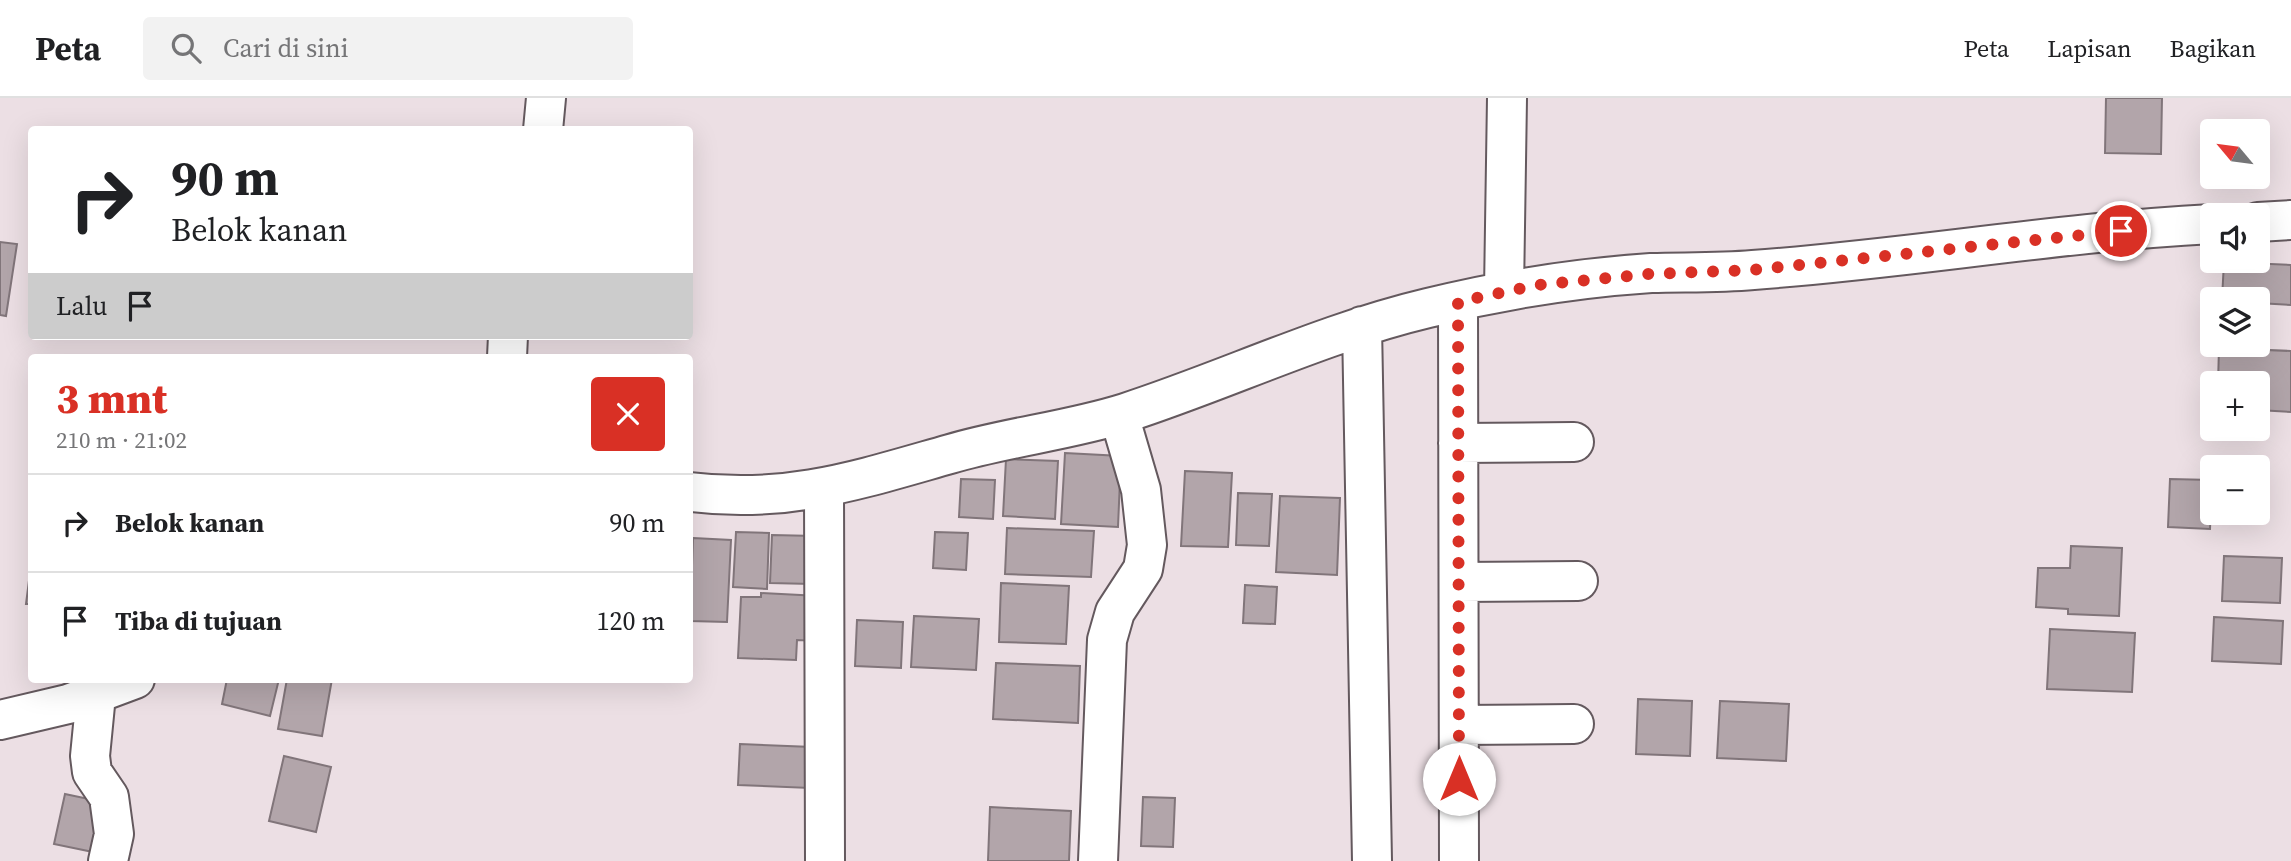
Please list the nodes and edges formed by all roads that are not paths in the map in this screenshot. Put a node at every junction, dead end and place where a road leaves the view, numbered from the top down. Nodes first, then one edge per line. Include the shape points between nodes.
1 (546, 98) edge
2 (1507, 98) edge
3 (542, 126) edge
4 (2291, 220) edge
5 (2270, 221) edge
6 (2200, 225) edge
7 (1504, 291) junction
8 (1458, 302) junction
9 (1362, 326) junction
10 (1119, 415) junction
11 (1574, 442) dead end
12 (1458, 443) junction
13 (824, 489) junction
14 (693, 492) edge
15 (1578, 581) dead end
16 (1459, 582) junction
17 (125, 683) edge
18 (96, 695) junction
19 (0, 720) edge
20 (1574, 724) dead end
21 (1459, 725) junction
22 (107, 861) edge
23 (825, 861) edge
24 (1098, 861) edge
25 (1372, 861) edge
26 (1459, 861) edge

1 - 3 street
2 - 7 street
4 - 5 street
6 - 7 street
7 - 8 street
8 - 9 street
8 - 12 street
9 - 10 street
9 - 25 street
10 - 13 street via 1002,440
10 - 24 street via 1141,490 1147,545 1143,569 1115,612 1107,640
11 - 12 street
12 - 16 street
13 - 14 street via 752,495
13 - 23 street
15 - 16 street
16 - 21 street
17 - 18 street
18 - 19 street
18 - 22 street via 90,756 92,772 110,805 114,834
20 - 21 street
21 - 26 street

